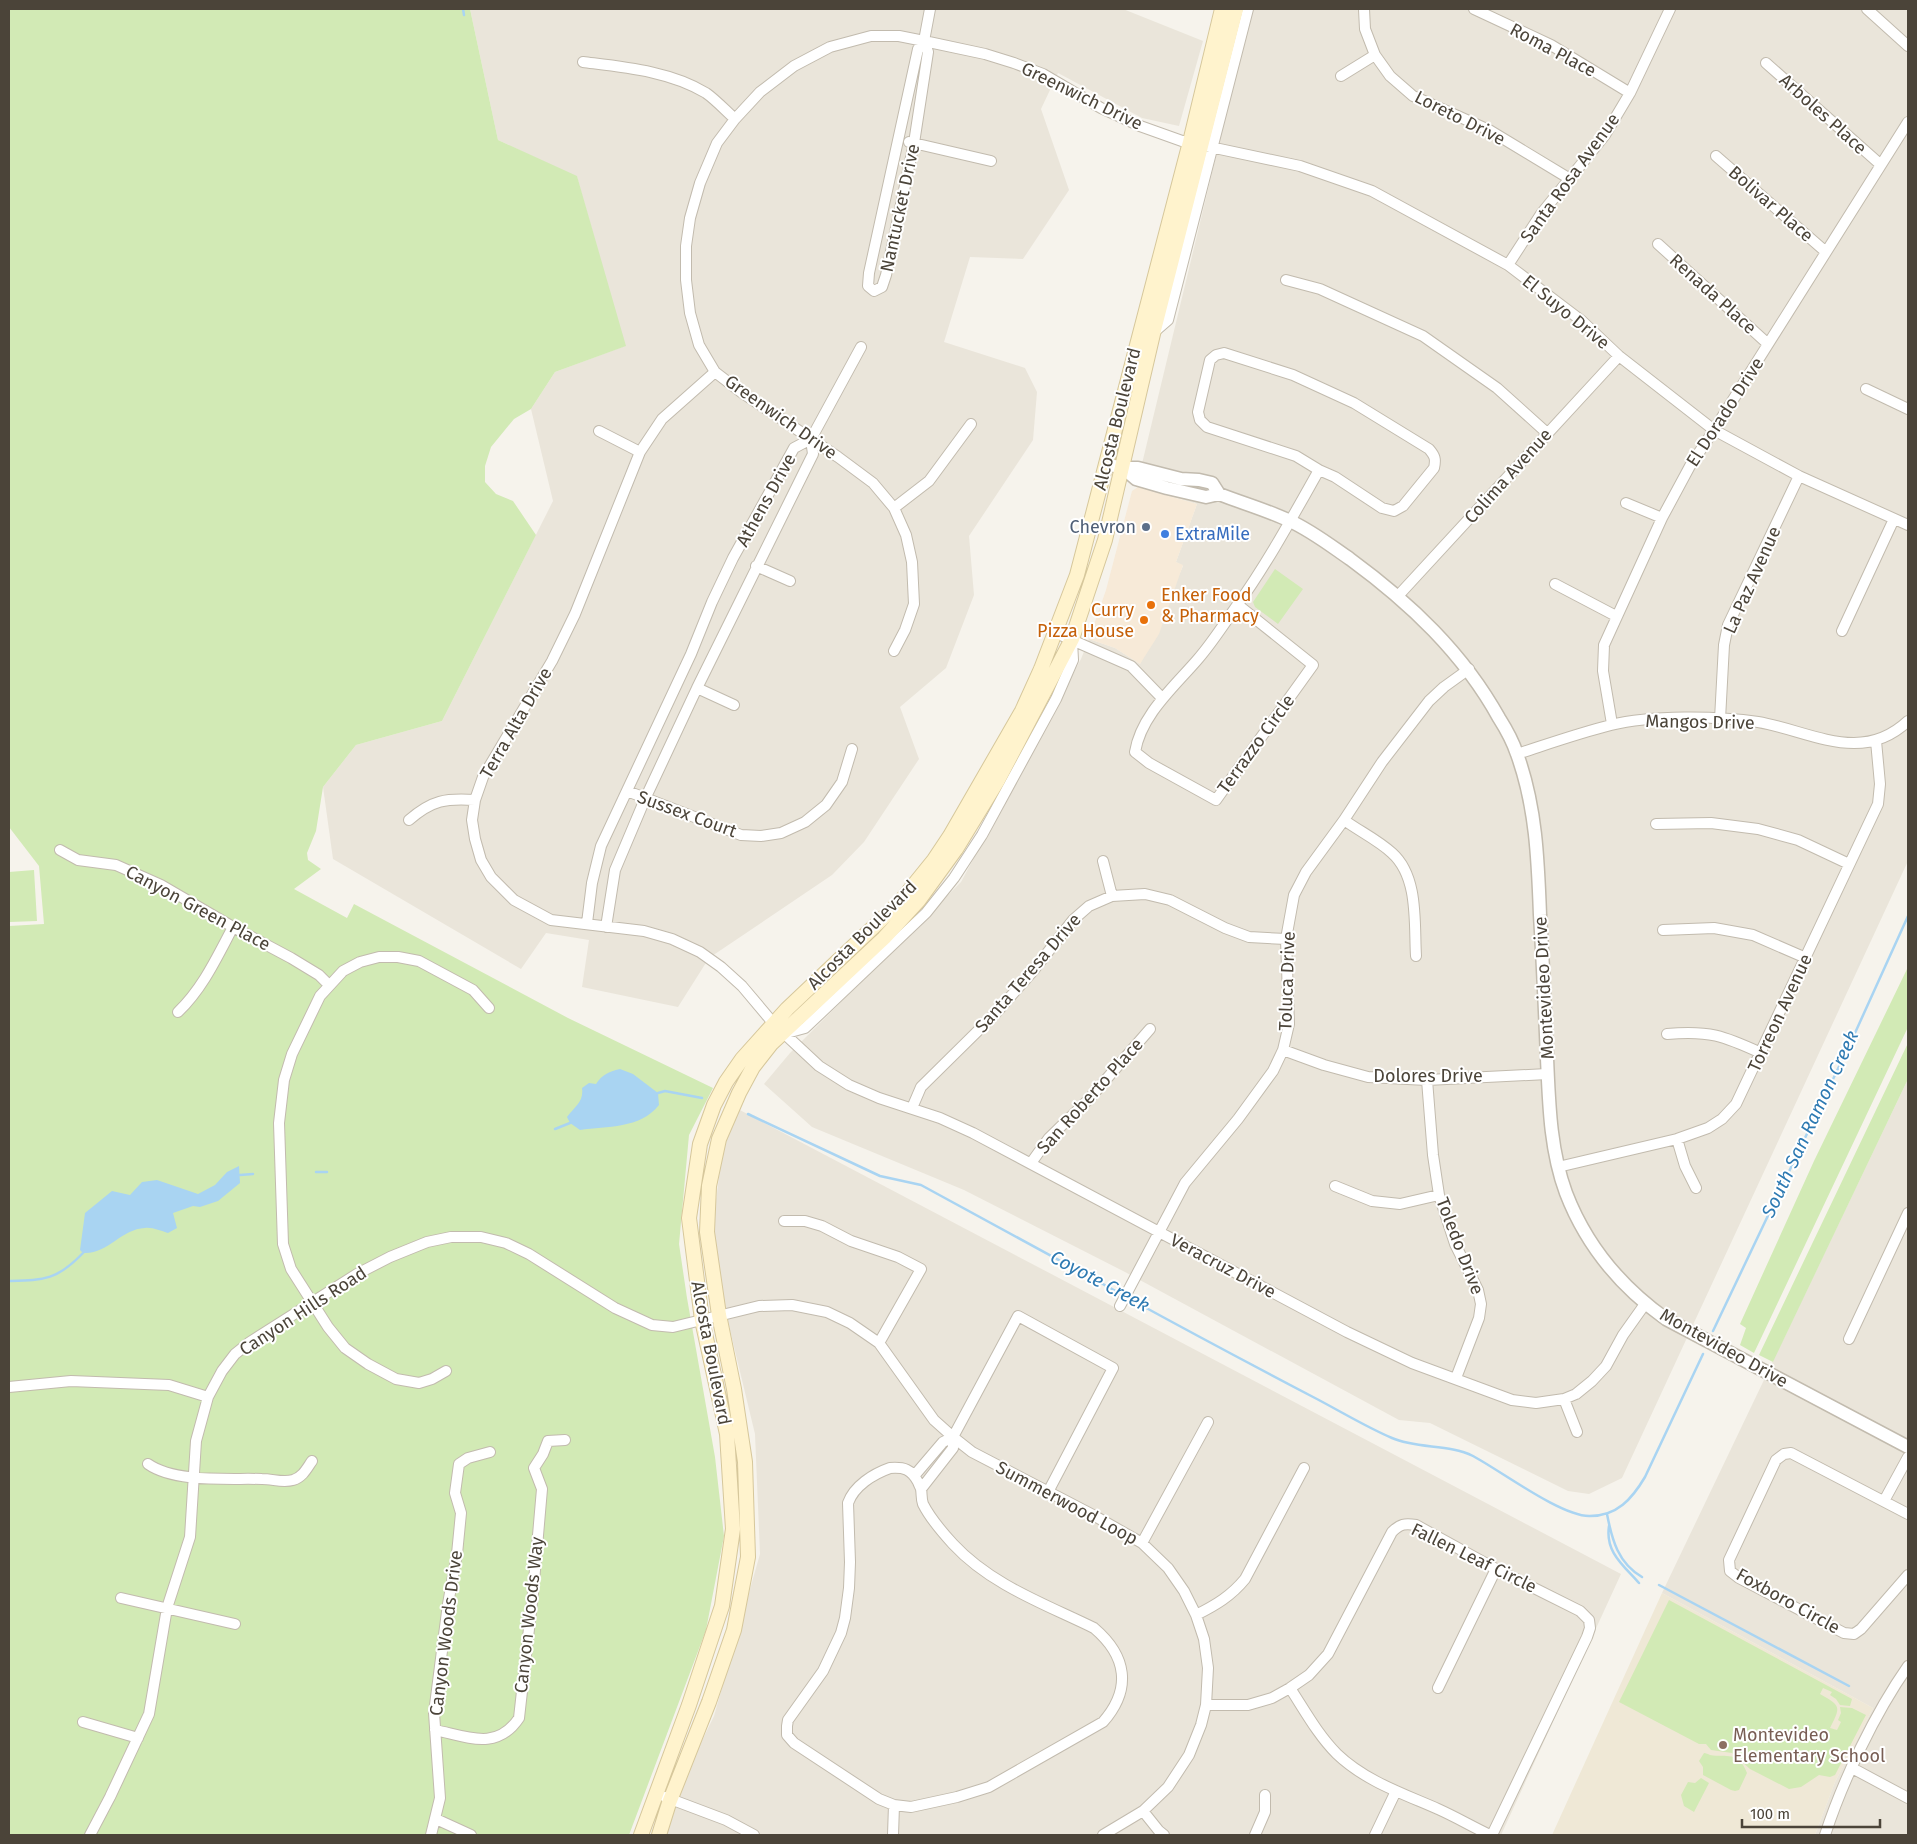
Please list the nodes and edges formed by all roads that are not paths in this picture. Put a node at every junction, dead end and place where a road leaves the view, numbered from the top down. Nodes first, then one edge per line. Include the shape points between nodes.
1 (930, 9) edge
2 (1222, 9) edge
3 (1236, 9) edge
4 (1248, 9) edge
5 (1364, 9) edge
6 (1474, 9) edge
7 (1670, 9) edge
8 (1867, 9) edge
9 (924, 41) junction
10 (1908, 46) edge
11 (1376, 55) junction
12 (583, 62) dead end
13 (1766, 63) dead end
14 (1341, 76) dead end
15 (1630, 93) junction
16 (735, 119) junction
17 (1908, 122) edge
18 (899, 140) junction
19 (914, 143) junction
20 (1202, 145) junction
21 (1716, 156) dead end
22 (991, 161) dead end
23 (1881, 165) junction
24 (1570, 179) junction
25 (884, 206) junction
26 (901, 210) junction
27 (1658, 244) dead end
28 (1826, 252) junction
29 (1508, 265) junction
30 (1286, 280) dead end
31 (1768, 344) junction
32 (861, 347) dead end
33 (1619, 356) junction
34 (715, 372) junction
35 (1866, 389) dead end
36 (1908, 409) edge
37 (971, 424) dead end
38 (1714, 430) junction
39 (599, 431) dead end
40 (1548, 433) junction
41 (811, 439) junction
42 (640, 452) junction
43 (1106, 464) junction
44 (1122, 468) junction
45 (1320, 470) junction
46 (1800, 476) junction
47 (1626, 503) dead end
48 (894, 508) junction
49 (1662, 518) junction
50 (1894, 519) junction
51 (1291, 521) junction
52 (1908, 526) edge
53 (756, 566) junction
54 (790, 581) dead end
55 (1555, 584) dead end
56 (1397, 597) junction
57 (1238, 605) junction
58 (1616, 616) junction
59 (1842, 631) dead end
60 (1056, 633) junction
61 (1072, 639) junction
62 (894, 651) dead end
63 (1469, 670) junction
64 (697, 688) junction
65 (1162, 698) junction
66 (734, 705) dead end
67 (1720, 719) junction
68 (1908, 721) edge
69 (1612, 724) junction
70 (1876, 741) junction
71 (852, 749) dead end
72 (1517, 754) junction
73 (626, 792) junction
74 (644, 799) junction
75 (475, 800) junction
76 (409, 820) dead end
77 (1344, 820) junction
78 (1656, 824) dead end
79 (60, 850) dead end
80 (1103, 861) dead end
81 (1849, 864) junction
82 (1112, 896) junction
83 (586, 923) junction
84 (233, 927) junction
85 (606, 927) junction
86 (1663, 930) dead end
87 (1286, 939) junction
88 (1416, 956) dead end
89 (1806, 958) junction
90 (329, 984) junction
91 (489, 1008) dead end
92 (178, 1012) dead end
93 (778, 1029) junction
94 (1150, 1029) dead end
95 (1667, 1034) dead end
96 (1283, 1050) junction
97 (1762, 1053) junction
98 (1548, 1074) junction
99 (1427, 1080) junction
100 (912, 1108) junction
101 (1677, 1139) junction
102 (1031, 1163) junction
103 (1558, 1167) junction
104 (1335, 1186) dead end
105 (1696, 1188) dead end
106 (1439, 1195) junction
107 (1908, 1216) edge
108 (784, 1221) dead end
109 (1159, 1232) junction
110 (313, 1303) junction
111 (1645, 1304) junction
112 (1120, 1306) dead end
113 (719, 1315) junction
114 (702, 1320) junction
115 (1849, 1339) dead end
116 (878, 1343) junction
117 (446, 1371) dead end
118 (1456, 1378) junction
119 (9, 1387) edge
120 (208, 1396) junction
121 (1564, 1399) junction
122 (1208, 1422) dead end
123 (1578, 1432) dead end
124 (953, 1437) junction
125 (565, 1440) dead end
126 (1908, 1447) edge
127 (490, 1452) dead end
128 (1908, 1458) edge
129 (312, 1461) dead end
130 (148, 1464) dead end
131 (1304, 1468) dead end
132 (914, 1476) junction
133 (193, 1477) junction
134 (921, 1489) junction
135 (1048, 1492) junction
136 (1884, 1501) junction
137 (1908, 1514) edge
138 (1142, 1544) junction
139 (1496, 1569) junction
140 (1908, 1575) edge
141 (121, 1598) dead end
142 (167, 1608) junction
143 (1196, 1615) junction
144 (235, 1624) dead end
145 (1908, 1666) edge
146 (1290, 1688) junction
147 (1438, 1688) dead end
148 (1206, 1705) junction
149 (83, 1722) dead end
150 (435, 1730) junction
151 (138, 1738) junction
152 (1852, 1768) junction
153 (1396, 1791) junction
154 (656, 1794) junction
155 (1265, 1795) dead end
156 (1908, 1798) edge
157 (671, 1799) junction
158 (894, 1805) junction
159 (1143, 1811) junction
160 (436, 1819) junction
161 (90, 1835) edge
162 (431, 1835) edge
163 (471, 1835) edge
164 (641, 1835) edge
165 (659, 1835) edge
166 (754, 1835) edge
167 (893, 1835) edge
168 (1103, 1835) edge
169 (1164, 1835) edge
170 (1255, 1835) edge
171 (1375, 1835) edge
172 (1491, 1835) edge
173 (1825, 1835) edge

1 - 9 street, Nantucket Drive
2 - 20 main road, Alcosta Boulevard
3 - 20 main road, Alcosta Boulevard
4 - 20 street, Alcosta Boulevard
5 - 11 street, Loreto Drive via 1365,29
6 - 15 street, Roma Place via 1551,45
7 - 15 street, Santa Rosa Avenue
8 - 10 street
9 - 16 street, Greenwich Drive via 899,36 871,36 830,47 776,78
9 - 18 street, Nantucket Drive via 918,49
9 - 19 street, Nantucket Drive via 928,52
9 - 20 street, Greenwich Drive via 1014,63 1043,74 1140,126
11 - 14 street
11 - 24 street, Loreto Drive via 1390,76 1413,96 1489,130
12 - 16 street via 630,68 673,79 706,94
13 - 23 street, Arboles Place
15 - 24 street, Santa Rosa Avenue via 1605,135
16 - 34 street, Greenwich Drive via 717,142 700,184 686,246 690,313 699,345
17 - 23 street, El Dorado Drive
18 - 19 street
18 - 25 street, Nantucket Drive
19 - 22 street
19 - 26 street, Nantucket Drive
20 - 29 street, El Suyo Drive via 1300,166 1372,191
20 - 43 main road, Alcosta Boulevard
20 - 44 main road, Alcosta Boulevard
21 - 28 street, Bolivar Place
23 - 28 street, El Dorado Drive
24 - 29 street, Santa Rosa Avenue via 1540,214
25 - 26 street
25 - 26 street, Nantucket Drive via 868,280 868,286 874,291 883,284
27 - 31 street, Renada Place
28 - 31 street, El Dorado Drive
29 - 33 street, El Suyo Drive via 1582,321
30 - 40 street via 1320,289 1423,336 1497,388
31 - 38 street, El Dorado Drive
32 - 41 street
33 - 38 street, El Suyo Drive
33 - 40 street, Colima Avenue
34 - 41 street, Greenwich Drive
34 - 42 street, Terra Alta Drive via 662,420
35 - 36 street
37 - 48 street via 929,481
38 - 46 street, El Suyo Drive
38 - 49 street, El Dorado Drive
39 - 42 street
40 - 56 street, Colima Avenue
41 - 48 street, Greenwich Drive via 873,483
41 - 53 street, Athens Drive via 813,454
41 - 73 street, Athens Drive via 794,448 733,558
42 - 75 street, Terra Alta Drive via 575,614 552,661 483,777
43 - 44 street, Montevideo Drive
43 - 60 main road, Alcosta Boulevard via 1077,575
44 - 51 street, Montevideo Drive via 1136,478 1167,488 1206,498 1219,494
44 - 61 main road, Alcosta Boulevard via 1106,540
45 - 45 street via 1296,456 1207,427 1198,412 1210,360 1224,353 1311,383 1354,403 1429,449 1436,461 1434,468 1403,506 1394,510 1382,508
45 - 51 street, Terrazzo Circle
46 - 50 street, El Suyo Drive
46 - 67 street, La Paz Avenue via 1728,625
47 - 49 street
48 - 62 street, Greenwich Drive via 906,536 912,562 914,604
49 - 58 street, El Dorado Drive
50 - 52 street, El Suyo Drive
50 - 59 street
51 - 56 street, Montevideo Drive via 1326,542
51 - 57 street, Terrazzo Circle
53 - 54 street
53 - 64 street, Athens Drive
55 - 58 street
56 - 63 street, Montevideo Drive via 1446,642
57 - 65 street, Terrazzo Circle via 1199,658
57 - 65 street, Terrazzo Circle via 1313,664 1216,800 1135,752 1137,738
58 - 69 street, El Dorado Drive via 1604,645 1603,671
60 - 61 street
60 - 93 main road, Alcosta Boulevard via 1022,711 934,860 900,902
61 - 65 street via 1130,666
61 - 93 main road, Alcosta Boulevard via 998,780 956,849 919,900 884,938
63 - 72 street, Montevideo Drive via 1486,694
63 - 77 street, Toluca Drive via 1429,701 1382,762
64 - 66 street
64 - 74 street, Athens Drive
67 - 69 street, Mangos Drive via 1653,719
67 - 70 street, Mangos Drive via 1759,722 1846,744
68 - 70 street, Mangos Drive via 1897,732
69 - 72 street, Mangos Drive
70 - 81 street, Torreon Avenue via 1880,784 1878,804
71 - 74 street, Sussex Court via 842,782 826,805 805,822 781,833 740,835
72 - 98 street, Montevideo Drive via 1534,816 1538,856
73 - 74 street, Sussex Court
73 - 83 street, Athens Drive via 601,846
74 - 85 street, Athens Drive via 615,870
75 - 76 street via 451,798 437,802
75 - 83 street, Terra Alta Drive via 472,820 475,839 481,860 491,877 514,900 551,920
77 - 87 street, Toluca Drive via 1306,872 1294,895
77 - 88 street via 1393,854 1406,870 1412,891
78 - 81 street via 1711,823 1758,829 1798,840
79 - 84 street, Canyon Green Place via 78,860 116,865 161,885
80 - 82 street
81 - 89 street, Torreon Avenue
82 - 87 street, Santa Teresa Drive via 1145,894 1170,900 1250,937
82 - 100 street, Santa Teresa Drive via 1090,906 1073,920 996,1013 922,1087
83 - 85 street, Terra Alta Drive
84 - 90 street, Canyon Green Place via 291,958
84 - 92 street via 205,978 190,1001
85 - 93 street, Terra Alta Drive via 644,931 700,952 742,986
86 - 89 street via 1714,928 1753,935
87 - 96 street, Toluca Drive via 1288,1024
89 - 97 street, Torreon Avenue
90 - 91 street via 342,971 360,962 398,957 418,961 473,990
90 - 110 street via 292,1054 284,1080 279,1123 283,1244 292,1269
93 - 100 street, Veracruz Drive via 819,1066 848,1085
93 - 113 main road, Alcosta Boulevard via 738,1093 719,1139 708,1186 707,1232
93 - 114 main road, Alcosta Boulevard via 742,1059 726,1082 700,1144 689,1218
94 - 102 street, San Roberto Place via 1089,1099 1049,1138
95 - 97 street via 1711,1033
96 - 99 street, Dolores Drive via 1368,1077
96 - 109 street, Toluca Drive via 1273,1071 1238,1120 1185,1183
97 - 101 street, Torreon Avenue via 1736,1104 1722,1119 1708,1128
98 - 99 street, Dolores Drive
98 - 103 street, Montevideo Drive via 1552,1137
99 - 106 street, Toledo Drive
100 - 102 street, Veracruz Drive via 973,1133
101 - 103 street, Torreon Avenue
101 - 105 street
102 - 109 street, Veracruz Drive
103 - 111 street, Montevideo Drive via 1566,1194 1597,1253
104 - 106 street via 1372,1200 1400,1204
106 - 118 street, Toledo Drive via 1455,1244 1478,1290 1481,1304 1479,1318
107 - 115 street
108 - 116 street via 822,1226 921,1269
109 - 112 street, Toluca Drive
109 - 118 street, Veracruz Drive via 1347,1332 1412,1363
110 - 114 street, Canyon Hills Road via 390,1256 427,1242 451,1237 481,1237 506,1243 528,1254 615,1308 652,1325 673,1327
110 - 117 street via 345,1348 368,1364 396,1378 418,1383
110 - 120 street, Canyon Hills Road via 235,1354
111 - 121 street, Veracruz Drive via 1606,1366 1576,1394
111 - 126 street, Montevideo Drive via 1693,1334
113 - 114 street, Summerwood Loop
113 - 116 street, Summerwood Loop via 759,1306 792,1305 827,1312 850,1323
113 - 157 main road, Alcosta Boulevard via 745,1462 748,1557 734,1630
114 - 154 main road, Alcosta Boulevard via 727,1434 733,1529 722,1606
116 - 124 street, Summerwood Loop via 934,1420
118 - 121 street, Veracruz Drive via 1512,1400 1536,1403
119 - 120 street via 71,1382 169,1385
120 - 133 street, Canyon Hills Road via 196,1441
121 - 123 street
122 - 138 street
124 - 132 street via 943,1442
124 - 134 street via 953,1448
124 - 135 street, Summerwood Loop via 972,1452
124 - 135 street via 1018,1316 1113,1368
125 - 150 street, Canyon Woods Way via 548,1441 534,1468 542,1489 519,1718 511,1730 500,1737 484,1740
127 - 150 street, Canyon Woods Drive via 459,1464 455,1493 461,1513 434,1713
128 - 136 street
129 - 133 street via 302,1475 283,1482
130 - 133 street via 157,1470
131 - 143 street via 1245,1579 1235,1592
132 - 134 street
132 - 158 street via 907,1469 890,1468 850,1496 849,1588 841,1633 823,1671 791,1714 786,1726 790,1740 802,1750
133 - 142 street, Canyon Hills Road via 190,1537
134 - 158 street via 920,1495 936,1524 954,1545 990,1576 1094,1628 1105,1638 1122,1668 1120,1697 1103,1722 989,1787 911,1807
135 - 138 street, Summerwood Loop
136 - 137 street, Foxboro Circle
136 - 140 street, Foxboro Circle via 1791,1453 1784,1454 1776,1460 1729,1560 1730,1571 1844,1633 1854,1634
138 - 143 street, Summerwood Loop via 1168,1568
139 - 146 street, Fallen Leaf Circle via 1416,1525 1406,1523 1398,1526 1328,1654 1309,1675
139 - 147 street
139 - 172 street, Fallen Leaf Circle via 1580,1611 1589,1620 1590,1628
141 - 142 street
142 - 144 street
142 - 151 street, Canyon Hills Road via 149,1714
143 - 148 street, Summerwood Loop via 1204,1639 1208,1668
145 - 152 street via 1887,1699
146 - 148 street, Fallen Leaf Circle via 1272,1698 1248,1705
146 - 153 street via 1318,1731 1338,1754 1361,1772
148 - 159 street, Summerwood Loop via 1189,1755 1168,1787
149 - 151 street
150 - 160 street, Canyon Woods Drive via 440,1798
151 - 161 street, Canyon Hills Road
152 - 156 street
152 - 173 street
153 - 171 street
153 - 172 street
154 - 157 street
154 - 164 main road, Alcosta Boulevard
155 - 170 street via 1265,1812
157 - 165 main road, Alcosta Boulevard
157 - 166 street via 726,1820
158 - 167 street
159 - 168 street, Summerwood Loop
159 - 169 street
160 - 162 street, Canyon Woods Drive
160 - 163 street

